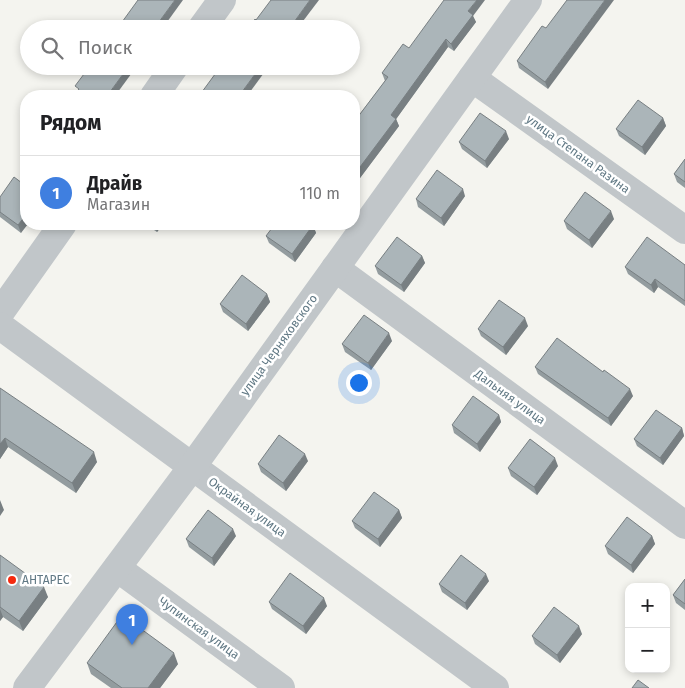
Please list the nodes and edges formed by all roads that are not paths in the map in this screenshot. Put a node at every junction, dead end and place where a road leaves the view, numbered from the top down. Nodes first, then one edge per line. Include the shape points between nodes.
1 (222, 0) edge
2 (528, 0) edge
3 (208, 20) edge
4 (169, 75) edge
5 (472, 78) junction
6 (158, 90) edge
7 (59, 230) edge
8 (685, 230) edge
9 (334, 268) junction
10 (0, 313) edge
11 (0, 326) edge
12 (192, 467) junction
13 (685, 525) edge
14 (117, 568) junction
15 (27, 688) edge
16 (281, 688) edge
17 (495, 688) edge

1 - 3 street
2 - 5 street, улица Черняховского
4 - 6 street
5 - 8 street, улица Степана Разина
5 - 9 street, улица Черняховского
7 - 10 street
9 - 12 street, улица Черняховского
9 - 13 street, Дальняя улица
11 - 12 street, Окрайная улица
12 - 14 street, улица Черняховского
12 - 17 street, Окрайная улица
14 - 15 street, улица Черняховского
14 - 16 street, Чупинская улица

